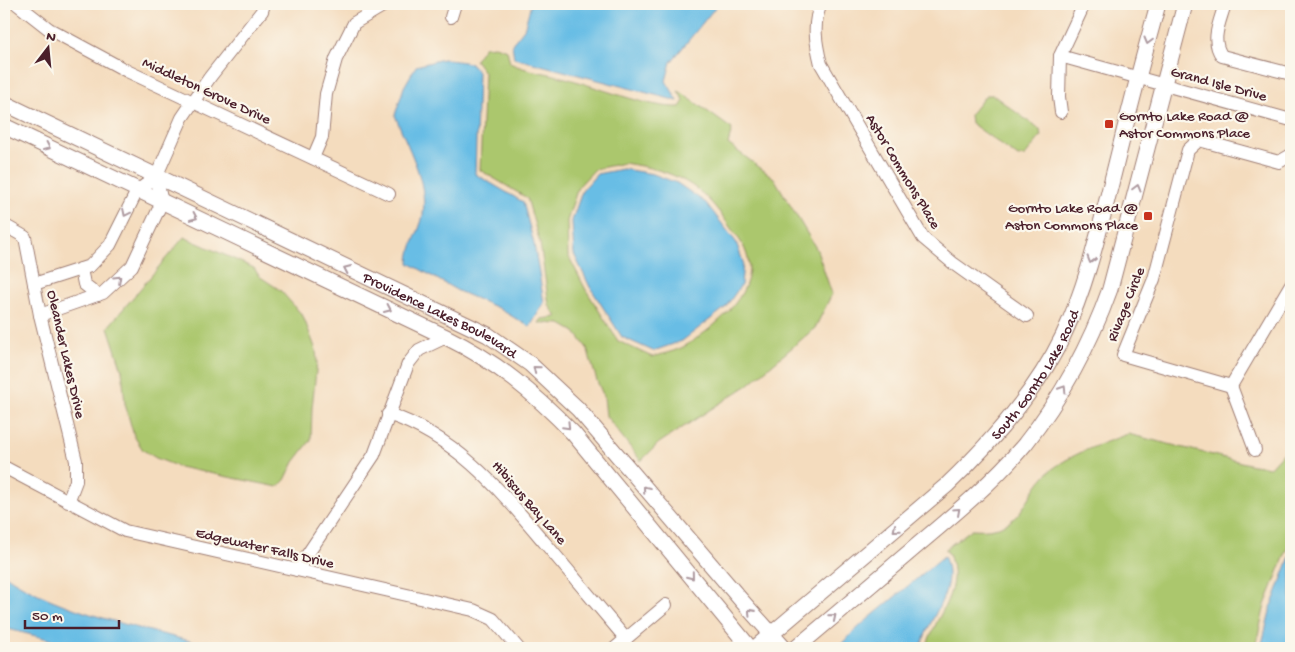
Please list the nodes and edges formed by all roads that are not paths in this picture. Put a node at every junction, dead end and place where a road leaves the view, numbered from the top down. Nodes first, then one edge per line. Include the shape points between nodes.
1 (17, 4) edge
2 (264, 4) edge
3 (386, 4) edge
4 (455, 4) edge
5 (821, 4) edge
6 (1082, 4) edge
7 (1158, 4) edge
8 (1185, 4) edge
9 (1225, 4) edge
10 (452, 17) dead end
11 (1060, 56) junction
12 (1291, 74) edge
13 (1138, 78) junction
14 (1164, 85) junction
15 (194, 101) junction
16 (4, 103) edge
17 (1061, 112) dead end
18 (1291, 120) edge
19 (4, 126) edge
20 (1291, 155) edge
21 (313, 158) junction
22 (156, 177) junction
23 (137, 191) junction
24 (389, 194) dead end
25 (162, 202) junction
26 (4, 225) edge
27 (81, 269) junction
28 (34, 284) junction
29 (1291, 284) edge
30 (98, 295) junction
31 (40, 315) junction
32 (1027, 316) dead end
33 (446, 337) junction
34 (1231, 386) junction
35 (388, 414) junction
36 (1255, 450) dead end
37 (4, 467) edge
38 (68, 502) junction
39 (297, 570) junction
40 (666, 604) dead end
41 (771, 634) junction
42 (626, 639) junction
43 (518, 648) edge
44 (615, 648) edge
45 (750, 648) edge
46 (755, 648) edge
47 (784, 648) edge
48 (796, 648) edge

1 - 15 street, Middleton Grove Drive via 49,29 127,71
2 - 15 street via 243,38
3 - 21 street via 354,23 336,59 326,94 322,137
4 - 10 street
5 - 32 street, Astor Commons Place via 815,25 815,43 821,64 923,238
6 - 11 street
7 -> 13 street, South Gornto Lake Road
8 - 14 street, South Gornto Lake Road
9 - 12 street via 1215,38 1216,48 1222,56
11 - 13 street
11 - 17 street
13 - 14 street, Grand Isle Drive
13 -> 41 street, South Gornto Lake Road via 1081,294 1062,337 1034,384 969,464
14 - 18 street, Grand Isle Drive
48 -> 14 street, South Gornto Lake Road via 997,475 1025,444 1052,406 1096,328 1110,289
15 - 21 street, Middleton Grove Drive
15 - 22 street via 182,118
16 - 22 street, Providence Lakes Boulevard
19 -> 23 street, Providence Lakes Boulevard
20 - 34 street, Rivage Circle via 1279,162 1199,140 1188,150 1154,279 1123,355
21 - 24 street, Middleton Grove Drive
22 - 23 street
22 - 25 street
41 -> 22 street, Providence Lakes Boulevard via 578,409 530,364 472,327
23 - 25 street, Providence Lakes Boulevard
23 -> 27 street via 110,246 90,266
30 -> 25 street via 132,266
25 -> 33 street, Providence Lakes Boulevard
26 - 28 street, Oleander Lakes Drive via 25,237
27 - 28 street
27 - 30 street via 84,284
28 - 31 street, Oleander Lakes Drive
29 - 34 street
30 - 31 street
31 - 38 street, Oleander Lakes Drive via 76,461 76,481
33 - 35 street via 419,350 408,364
33 -> 45 street, Providence Lakes Boulevard via 496,364 549,408
34 - 36 street
35 - 39 street via 374,455
35 - 42 street, Hibiscus Bay Lane via 428,431 476,466 502,492
37 - 38 street, Edgewater Falls Drive
38 - 39 street, Edgewater Falls Drive via 125,532
39 - 43 street, Edgewater Falls Drive via 473,610 493,619
40 - 42 street
41 - 46 street, South Gornto Lake Road
41 - 47 street, Providence Lakes Boulevard
42 - 44 street

